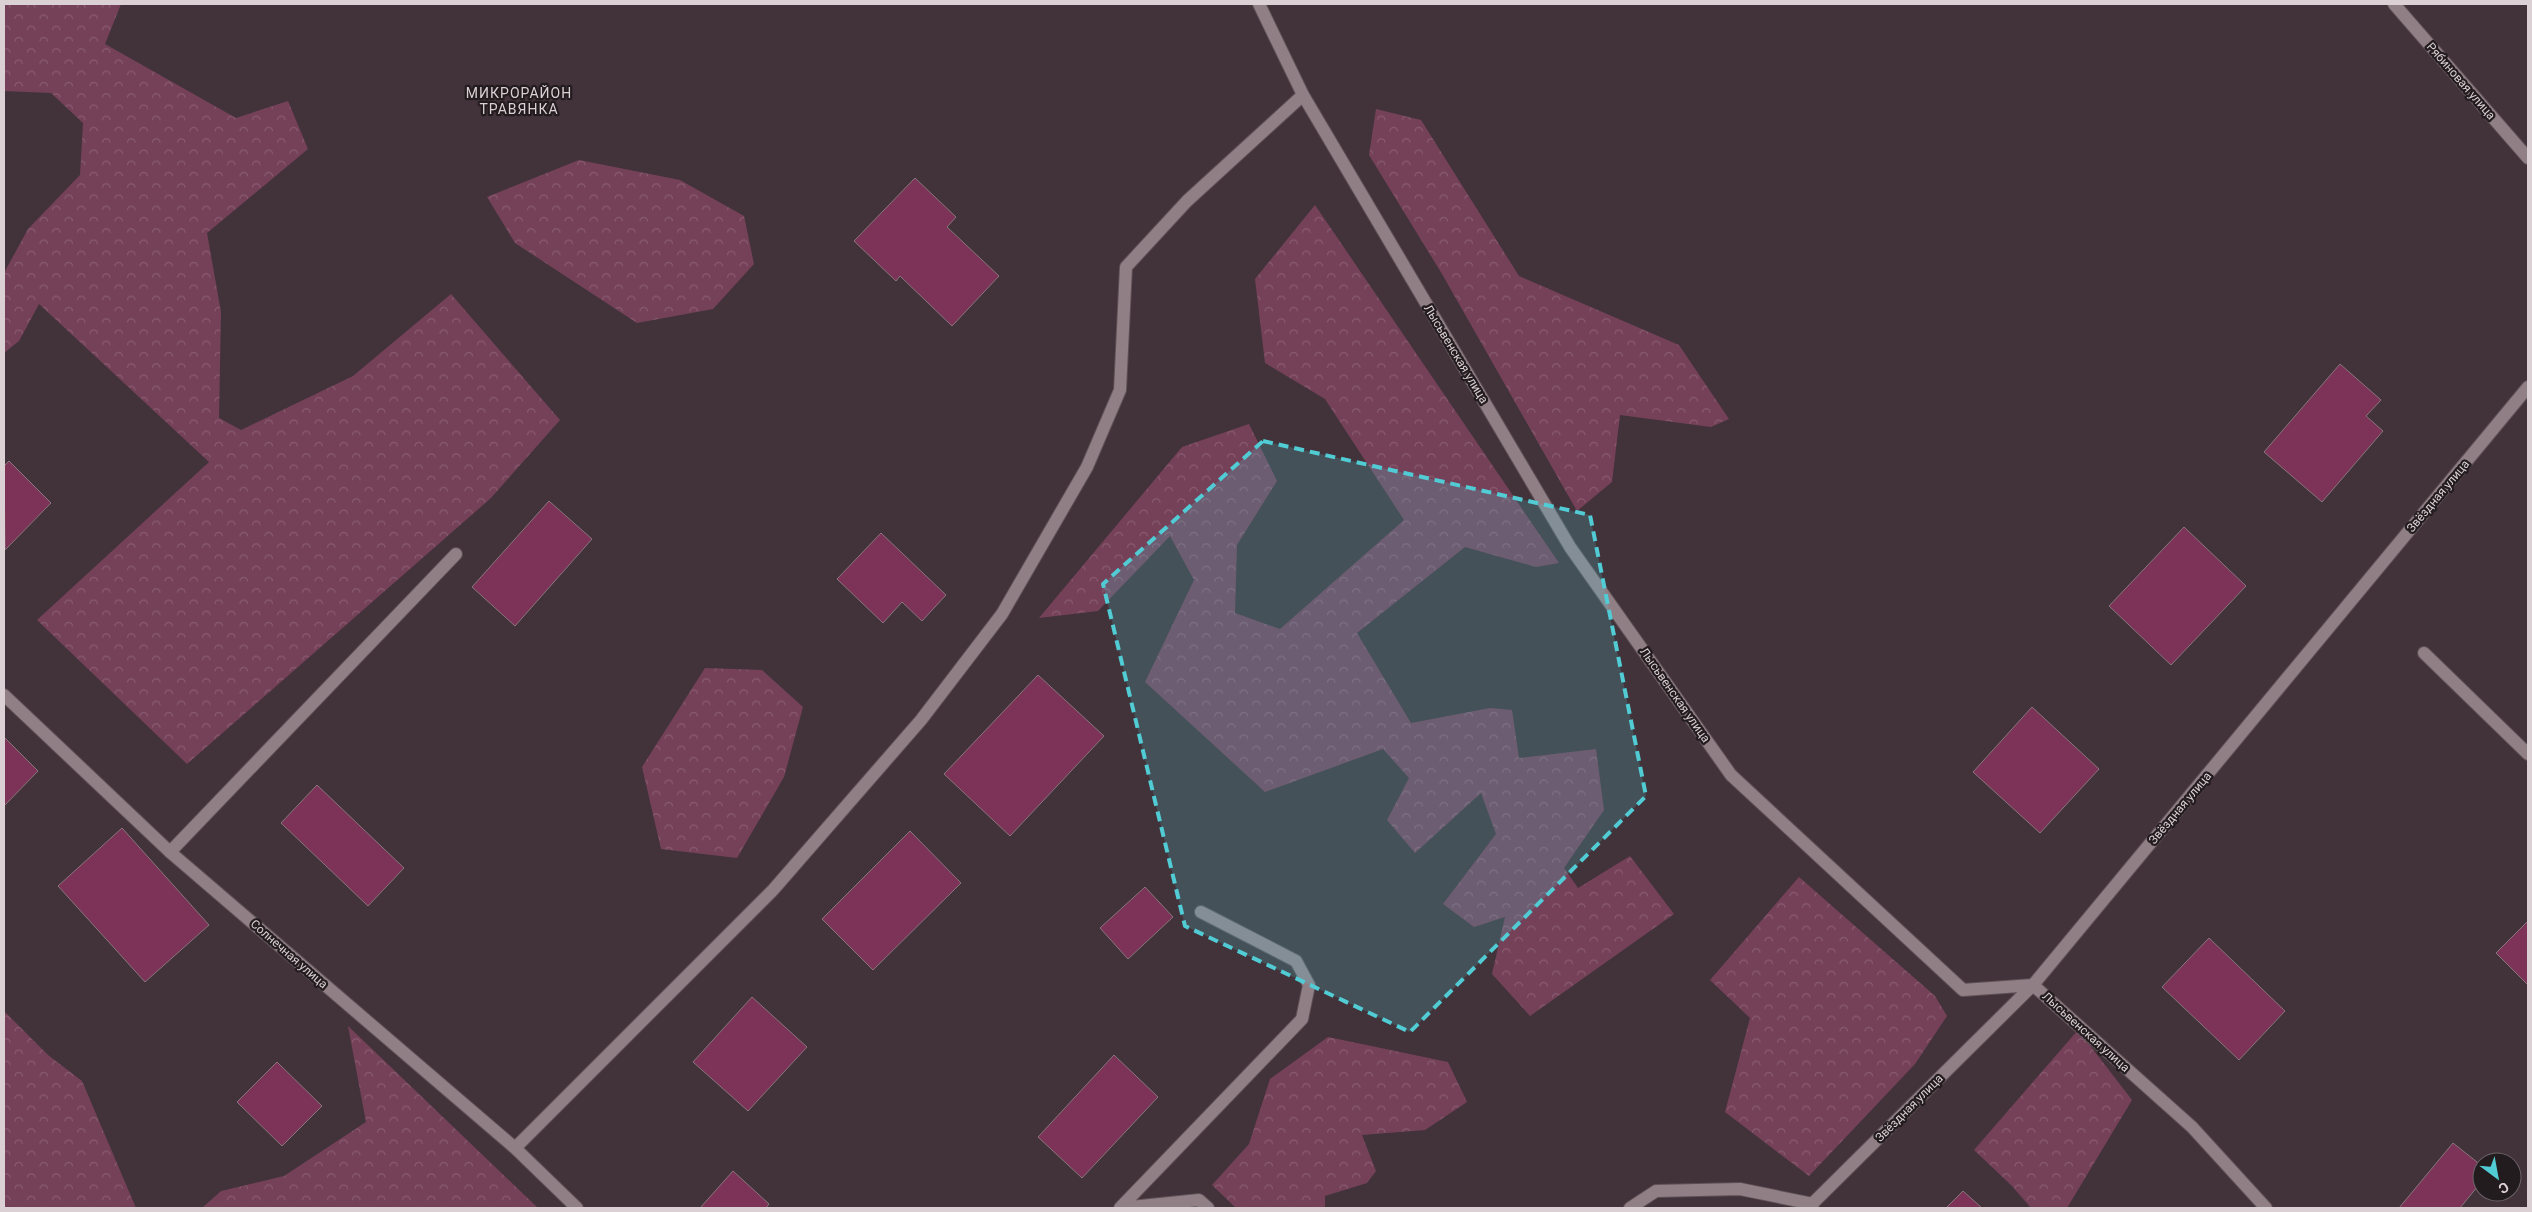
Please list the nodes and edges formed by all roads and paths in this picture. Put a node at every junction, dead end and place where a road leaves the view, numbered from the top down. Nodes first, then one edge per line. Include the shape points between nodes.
1 (1259, 4) edge
2 (2394, 4) edge
3 (1303, 95) junction
4 (2528, 158) edge
5 (2528, 387) edge
6 (456, 554) dead end
7 (2424, 653) dead end
8 (4, 695) edge
9 (2528, 754) edge
10 (170, 852) junction
11 (1201, 912) dead end
12 (2034, 985) junction
13 (515, 1148) junction
14 (1811, 1206) edge
15 (577, 1208) edge
16 (1121, 1208) edge
17 (1208, 1208) edge
18 (1630, 1208) edge
19 (2266, 1208) edge

1 - 3 street, Лысьвенская улица
2 - 4 street, Рябиновая улица
3 - 12 street, Лысьвенская улица via 1570,547 1731,775 1963,990
3 - 13 street via 1187,201 1126,267 1120,390 1087,466 1002,614 921,720 773,890
5 - 12 street, Звёздная улица
6 - 10 street
7 - 9 street
8 - 10 street, Солнечная улица
10 - 13 street, Солнечная улица
11 - 16 street via 1296,961 1309,984 1302,1019
12 - 14 street, Звёздная улица
12 - 19 street, Лысьвенская улица via 2192,1126
13 - 15 street, Солнечная улица
14 - 18 street via 1740,1188 1656,1191
16 - 17 street via 1198,1200

